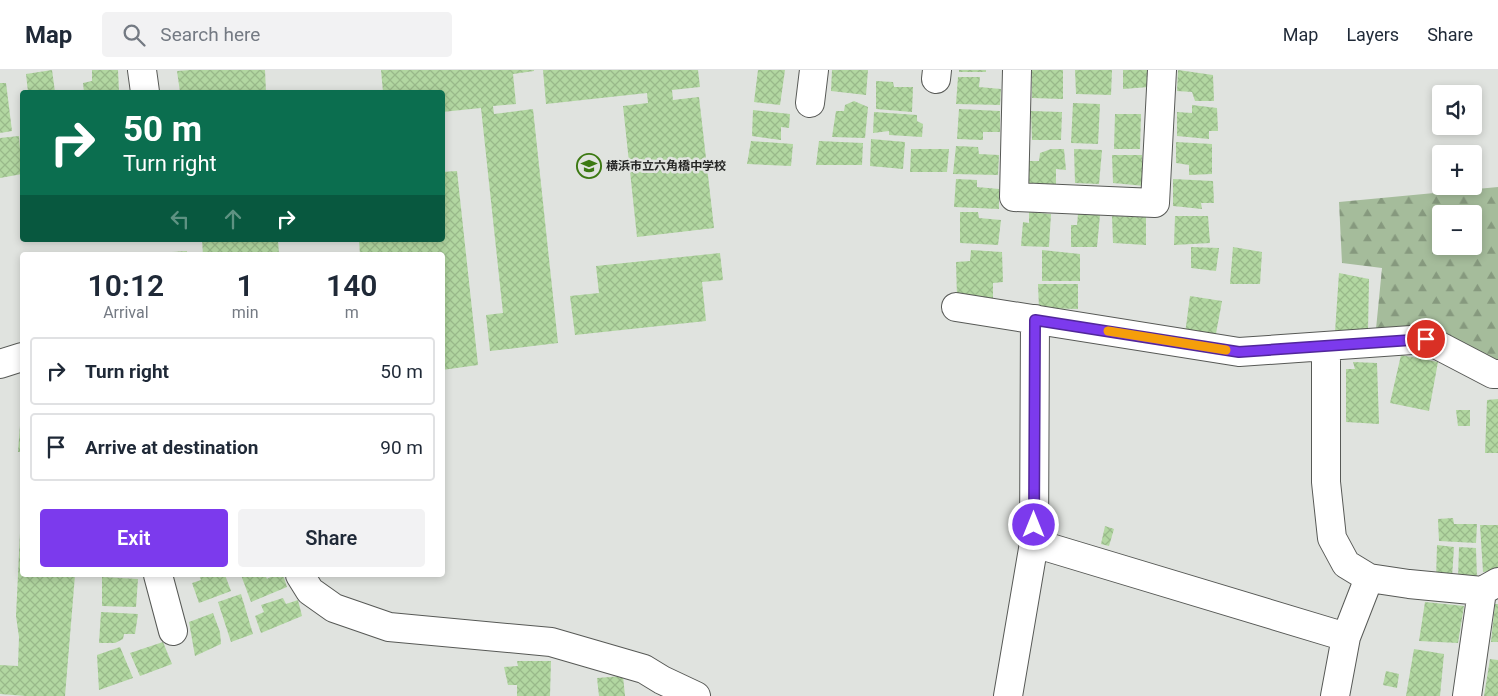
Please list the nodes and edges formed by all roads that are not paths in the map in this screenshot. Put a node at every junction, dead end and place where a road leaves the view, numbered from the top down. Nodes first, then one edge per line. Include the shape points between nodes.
1 (142, 70) edge
2 (814, 70) edge
3 (1017, 70) edge
4 (1162, 70) edge
5 (145, 90) edge
6 (810, 103) dead end
7 (956, 307) dead end
8 (1035, 320) junction
9 (1326, 346) junction
10 (20, 359) edge
11 (0, 364) edge
12 (1498, 374) edge
13 (1034, 543) junction
14 (159, 577) edge
15 (301, 577) edge
16 (1369, 578) junction
17 (1490, 587) edge
18 (173, 631) dead end
19 (1346, 637) junction
20 (644, 669) junction
21 (646, 696) edge
22 (696, 696) edge
23 (1008, 696) edge
24 (1335, 696) edge
25 (1467, 696) edge

1 - 5 street
2 - 6 street
3 - 4 street via 1014,197 1155,203
7 - 8 street
8 - 9 street via 1239,352
8 - 13 street
9 - 12 street via 1426,339
9 - 16 street via 1326,482 1332,538 1346,564
10 - 11 street
13 - 19 street
13 - 23 street
14 - 18 street
15 - 20 street via 310,591 334,608 389,627 551,642
16 - 17 street via 1409,584
16 - 19 street
17 - 25 street
19 - 24 street
20 - 21 street
20 - 22 street

